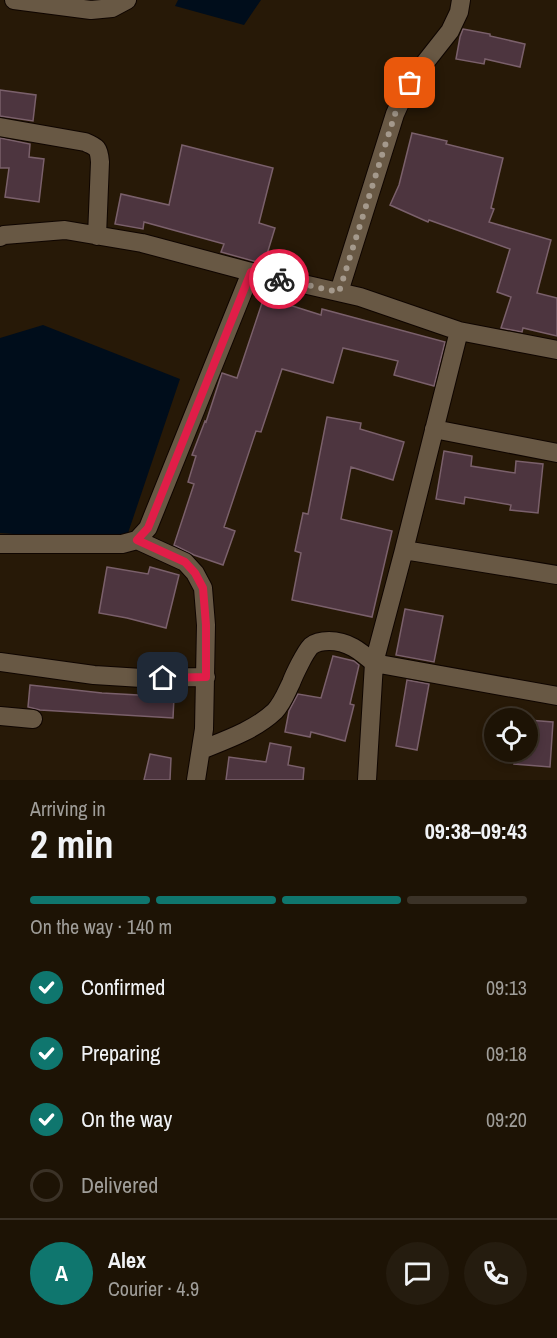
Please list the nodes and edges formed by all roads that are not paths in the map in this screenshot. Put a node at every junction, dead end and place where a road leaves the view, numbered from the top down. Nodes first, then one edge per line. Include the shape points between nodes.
1 (12, 0) edge
2 (128, 0) edge
3 (461, 0) edge
4 (0, 1) edge
5 (0, 128) edge
6 (97, 236) junction
7 (0, 237) edge
8 (251, 272) junction
9 (339, 292) junction
10 (459, 331) junction
11 (557, 350) edge
12 (434, 429) junction
13 (557, 453) edge
14 (137, 540) junction
15 (0, 544) edge
16 (404, 550) junction
17 (557, 575) edge
18 (0, 662) edge
19 (374, 663) junction
20 (206, 677) junction
21 (557, 696) edge
22 (0, 716) edge
23 (33, 719) dead end
24 (201, 750) junction
25 (196, 780) edge
26 (367, 780) edge

1 - 2 street via 91,10 112,8
1 - 4 street
3 - 9 street via 450,31 410,83 395,114
5 - 6 street via 96,147 100,162
6 - 7 street via 65,230
6 - 8 street via 142,243
8 - 9 street
8 - 14 street via 148,528
9 - 10 street
10 - 11 street
10 - 12 street
12 - 13 street
12 - 16 street
14 - 15 street via 99,545
14 - 20 street via 185,562 203,588
16 - 17 street
16 - 19 street
18 - 20 street via 132,678
19 - 21 street
19 - 24 street via 339,641 311,646 285,699 274,712
19 - 26 street
20 - 24 street
22 - 23 street
24 - 25 street

